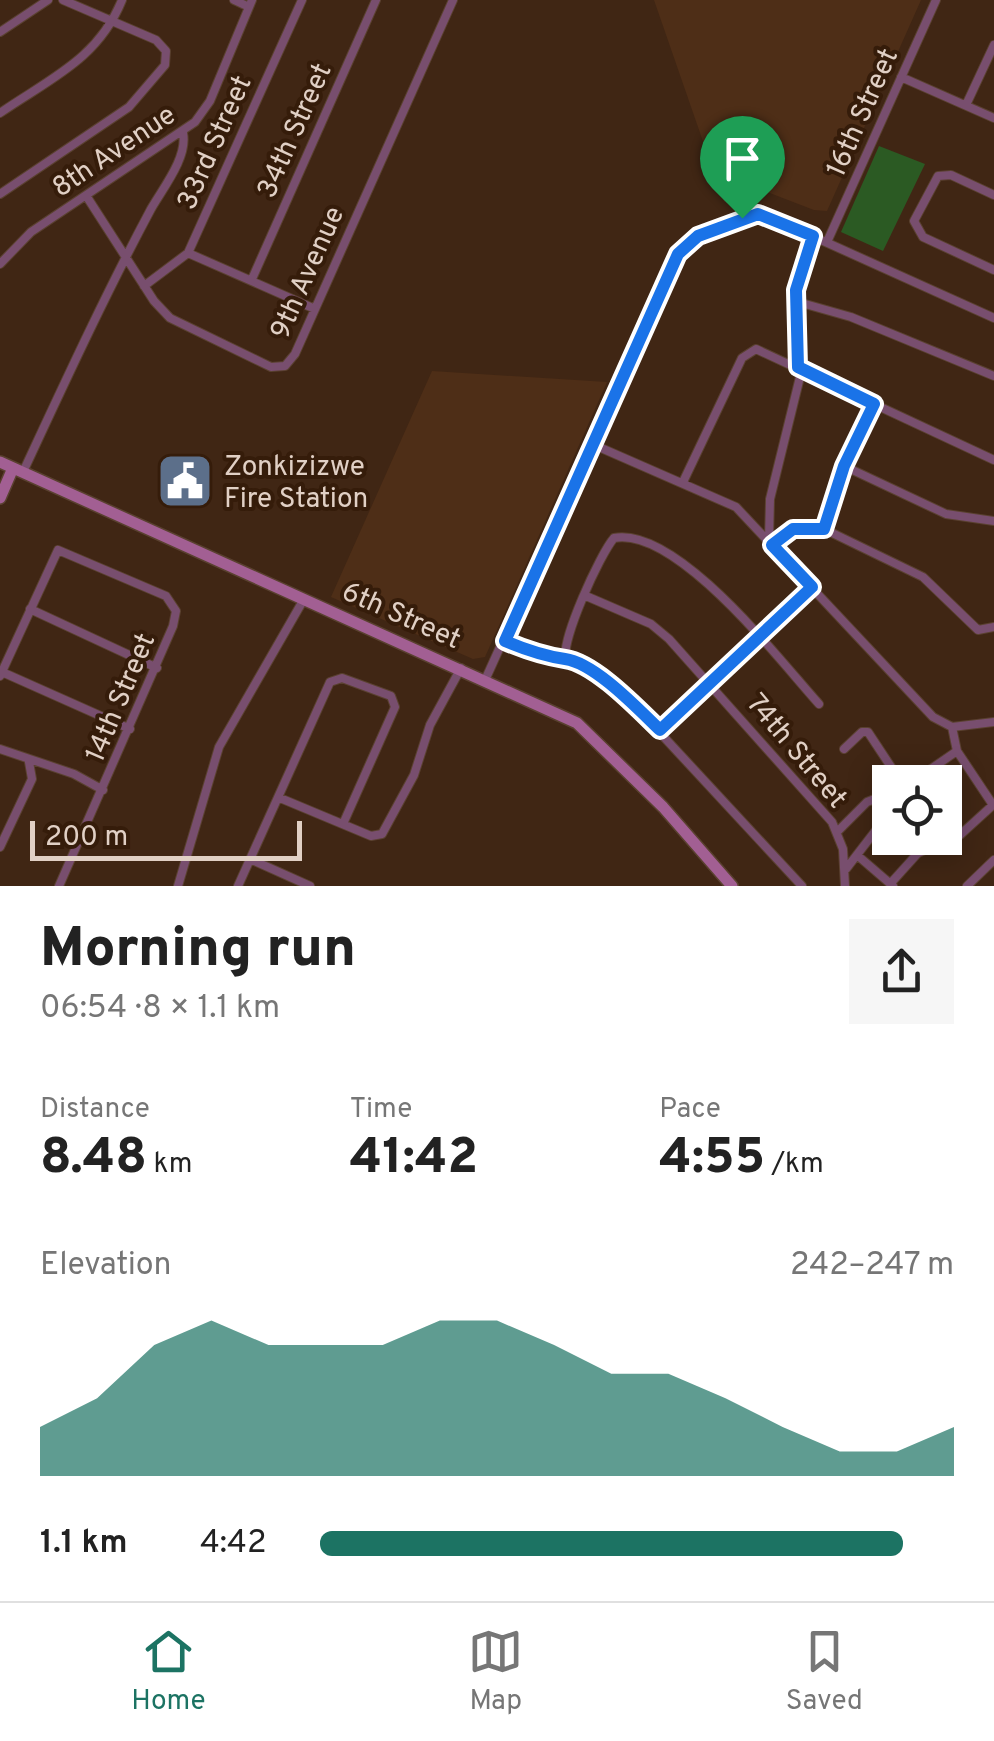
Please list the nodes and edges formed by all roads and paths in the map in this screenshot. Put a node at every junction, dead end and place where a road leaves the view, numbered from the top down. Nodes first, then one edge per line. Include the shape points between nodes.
1 (48, 0) edge
2 (63, 0) edge
3 (122, 0) edge
4 (234, 0) edge
5 (302, 0) edge
6 (376, 0) edge
7 (453, 0) edge
8 (936, 0) edge
9 (250, 3) edge
10 (114, 21) junction
11 (0, 32) edge
12 (994, 45) edge
13 (901, 76) junction
14 (966, 106) junction
15 (0, 113) edge
16 (994, 118) edge
17 (183, 133) junction
18 (0, 194) edge
19 (994, 194) edge
20 (88, 197) junction
21 (813, 236) junction
22 (828, 242) junction
23 (0, 244) edge
24 (188, 253) junction
25 (6, 254) junction
26 (126, 257) junction
27 (0, 264) edge
28 (994, 270) edge
29 (252, 279) junction
30 (144, 286) junction
31 (798, 302) junction
32 (315, 309) junction
33 (994, 318) edge
34 (798, 367) junction
35 (994, 376) edge
36 (874, 404) junction
37 (592, 444) junction
38 (994, 460) edge
39 (0, 462) edge
40 (844, 466) junction
41 (18, 470) junction
42 (684, 482) junction
43 (0, 498) edge
44 (994, 521) edge
45 (824, 529) junction
46 (771, 543) junction
47 (812, 587) junction
48 (586, 596) junction
49 (305, 598) junction
50 (30, 609) junction
51 (994, 627) edge
52 (760, 634) junction
53 (505, 641) junction
54 (566, 659) junction
55 (156, 668) junction
56 (460, 668) junction
57 (1, 674) edge
58 (486, 678) junction
59 (711, 682) junction
60 (820, 704) dead end
61 (994, 723) edge
62 (952, 727) junction
63 (130, 729) junction
64 (660, 730) junction
65 (844, 748) dead end
66 (0, 749) edge
67 (957, 751) junction
68 (29, 762) junction
69 (890, 765) edge
70 (937, 765) edge
71 (103, 790) junction
72 (280, 798) junction
73 (872, 800) edge
74 (994, 806) edge
75 (343, 824) junction
76 (4, 826) edge
77 (836, 832) junction
78 (872, 835) edge
79 (0, 847) edge
80 (857, 855) junction
81 (250, 859) junction
82 (994, 860) edge
83 (846, 869) junction
84 (891, 885) edge
85 (59, 886) edge
86 (178, 886) edge
87 (238, 886) edge
88 (310, 886) edge
89 (732, 886) edge
90 (802, 886) edge
91 (845, 886) edge
92 (968, 886) edge

1 - 11 street
2 - 10 street
3 - 10 street
4 - 9 street
5 - 24 street, 33rd Street
6 - 29 street, 34th Street
7 - 32 street, 9th Avenue
8 - 13 street, 16th Street
9 - 17 street, 8th Avenue via 210,101
10 - 15 street via 96,46
10 - 18 street via 160,42 167,58 158,79 106,125
12 - 14 street
13 - 14 street
13 - 22 street, 16th Street
14 - 16 street
17 - 20 street, 8th Avenue
17 - 26 street via 184,147
19 - 28 street via 944,174 934,180 914,221 923,237
20 - 25 street, 8th Avenue
20 - 26 street, 9th Avenue
21 - 22 street
21 - 31 street via 798,278
21 - 37 street via 758,214 688,242
22 - 33 street
23 - 25 street
24 - 29 street
24 - 30 street, 33rd Street
25 - 27 street, 8th Avenue
26 - 30 street, 9th Avenue
26 - 41 street
29 - 32 street
30 - 32 street, 9th Avenue via 180,326 280,368 295,354
31 - 34 street
31 - 35 street
34 - 36 street
34 - 42 street via 762,350 746,353
34 - 46 street via 768,509
36 - 38 street
36 - 40 street
37 - 42 street
37 - 53 street
39 - 41 street, 6th Street
40 - 44 street via 946,514
40 - 45 street
41 - 43 street
41 - 49 street, 6th Street
42 - 46 street via 736,507
45 - 46 street via 793,529
45 - 51 street via 923,578 978,630
46 - 47 street
47 - 52 street
47 - 62 street via 921,705
48 - 52 street via 611,540 628,538 692,568
48 - 54 street via 566,639
48 - 59 street, 74th Street via 651,624
49 - 56 street, 6th Street
49 - 86 street via 219,746
50 - 55 street
50 - 55 street, 14th Street via 61,549 166,596 176,617
50 - 57 street, 14th Street
52 - 59 street
52 - 60 street
53 - 54 street via 553,661
53 - 58 street
54 - 64 street via 613,686
55 - 63 street, 14th Street
56 - 58 street, 6th Street
56 - 75 street via 386,828 374,837
57 - 63 street
58 - 89 street, 6th Street via 596,738
59 - 64 street
59 - 77 street, 74th Street
61 - 62 street
62 - 67 street
63 - 71 street, 14th Street
64 - 90 street
65 - 69 street via 868,732
66 - 68 street
67 - 70 street
67 - 74 street
68 - 71 street
68 - 76 street via 32,779
71 - 85 street, 14th Street
72 - 75 street
72 - 75 street via 330,682 349,679 386,694 394,712
72 - 81 street
73 - 77 street
74 - 84 street via 960,835 918,853
76 - 79 street
77 - 83 street, 74th Street
78 - 80 street
80 - 83 street
80 - 84 street
81 - 87 street
81 - 88 street
82 - 92 street
83 - 91 street, 74th Street

